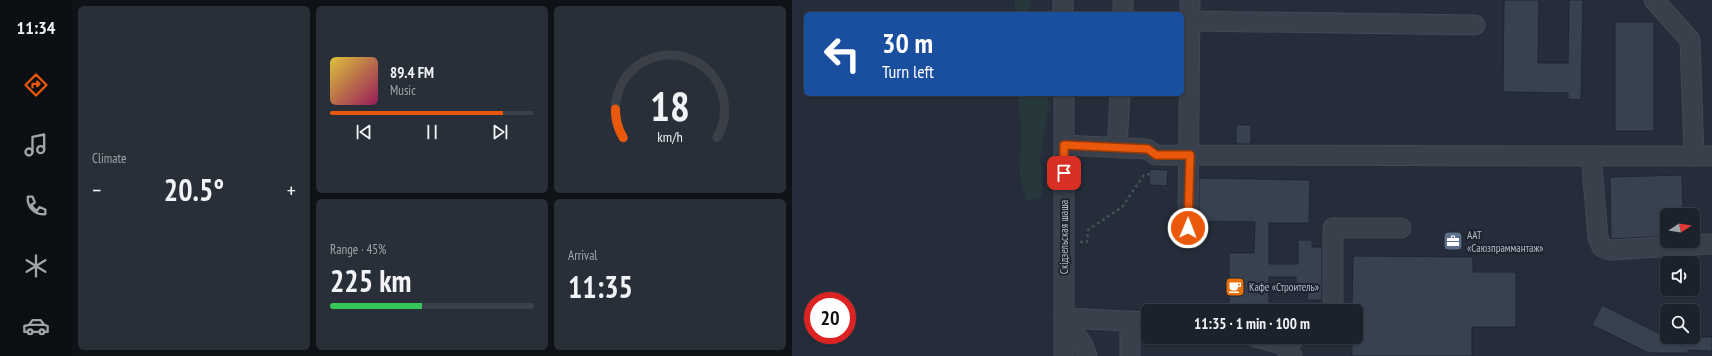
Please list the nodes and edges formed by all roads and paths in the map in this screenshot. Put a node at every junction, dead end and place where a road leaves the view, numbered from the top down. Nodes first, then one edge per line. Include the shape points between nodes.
1 (1063, 0) edge
2 (1124, 0) edge
3 (1190, 0) edge
4 (1654, 0) edge
5 (1063, 12) edge
6 (1123, 12) edge
7 (1190, 21) junction
8 (1475, 25) dead end
9 (1064, 96) edge
10 (1120, 96) edge
11 (1064, 145) junction
12 (1117, 148) junction
13 (1190, 155) junction
14 (1590, 156) junction
15 (1703, 156) edge
16 (1150, 174) dead end
17 (1188, 228) dead end
18 (1401, 228) dead end
19 (1064, 241) junction
20 (1712, 244) edge
21 (1333, 304) edge
22 (1064, 318) junction
23 (1139, 322) edge
24 (1064, 356) edge
25 (1087, 356) edge
26 (1130, 356) edge

1 - 5 street
2 - 6 street
3 - 7 street
4 - 15 street via 1690,40
7 - 8 street
7 - 13 street
9 - 11 street, Скідзельская шаша
10 - 12 street
11 - 12 street
11 - 19 street, Скідзельская шаша
12 - 13 street via 1148,149 1156,155
13 - 14 street
13 - 17 street
14 - 15 street
14 - 20 street via 1598,238 1602,247 1610,250
16 - 19 path via 1144,175 1122,207 1088,230 1088,242
18 - 21 street via 1333,228
19 - 22 street, Скідзельская шаша
22 - 23 street
22 - 24 street, Скідзельская шаша
22 - 25 street via 1083,345
23 - 26 street

